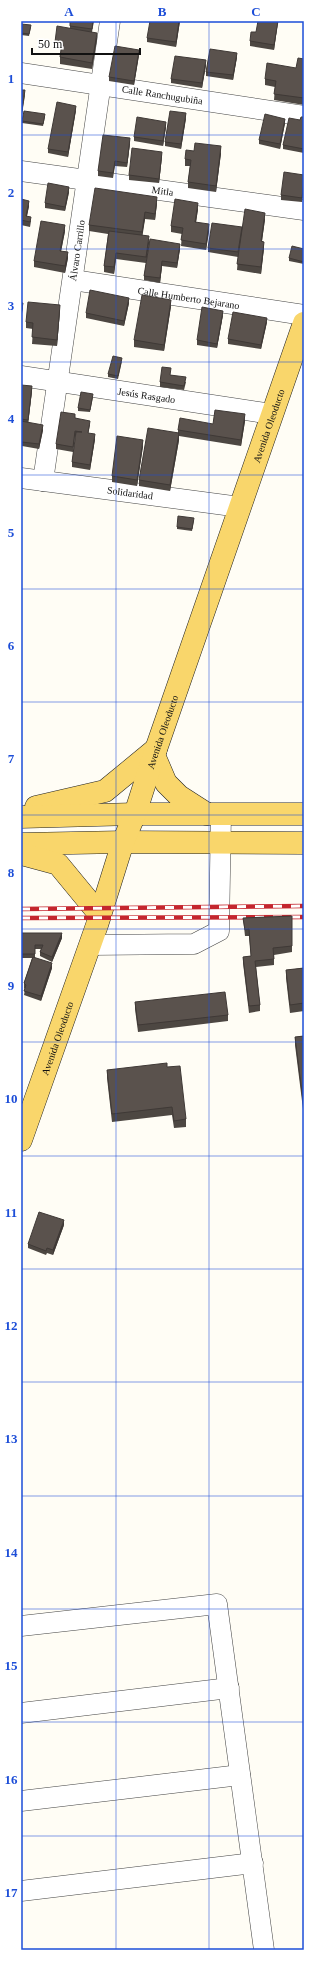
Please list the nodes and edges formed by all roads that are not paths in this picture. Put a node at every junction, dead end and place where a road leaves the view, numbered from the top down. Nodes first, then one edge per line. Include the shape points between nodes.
1 (110, 21) edge
2 (21, 73) edge
3 (100, 86) junction
4 (304, 116) edge
5 (21, 171) edge
6 (88, 180) junction
7 (304, 210) edge
8 (73, 280) junction
9 (304, 315) edge
10 (304, 323) edge
11 (21, 376) edge
12 (58, 381) junction
13 (272, 414) junction
14 (21, 478) edge
15 (43, 481) junction
16 (240, 507) junction
17 (155, 752) junction
18 (21, 810) edge
19 (135, 814) junction
20 (214, 814) junction
21 (304, 814) edge
22 (21, 817) edge
23 (123, 842) junction
24 (220, 843) junction
25 (304, 843) edge
26 (21, 844) edge
27 (21, 854) edge
28 (100, 915) junction
29 (90, 946) junction
30 (21, 1140) edge
31 (21, 1626) edge
32 (228, 1688) junction
33 (21, 1713) edge
34 (240, 1775) junction
35 (21, 1801) edge
36 (253, 1863) junction
37 (21, 1891) edge
38 (263, 1950) edge

1 - 3 street, Álvaro Carrillo
2 - 3 street, Calle Ranchugubiña
3 - 4 street, Calle Ranchugubiña
3 - 6 street, Álvaro Carrillo
5 - 6 street, Mitla
6 - 7 street, Mitla
6 - 8 street, Álvaro Carrillo
8 - 9 street, Calle Humberto Bejarano
8 - 12 street, Álvaro Carrillo
10 - 13 main road, Avenida Oleoducto
11 - 12 street, Jesús Rasgado
12 - 13 street, Jesús Rasgado
12 - 15 street, Álvaro Carrillo
13 - 16 main road, Avenida Oleoducto
14 - 15 street, Solidaridad
15 - 16 street, Solidaridad
16 - 17 main road, Avenida Oleoducto
17 - 18 main road via 105,791
17 - 19 main road, Avenida Oleoducto
17 - 20 main road via 166,783 179,796
19 - 20 main road
19 - 22 main road
19 - 23 main road, Avenida Oleoducto
20 - 21 main road
20 - 24 street
23 - 24 main road
23 - 26 main road
23 - 28 main road, Avenida Oleoducto
24 - 25 main road
24 - 29 street via 218,931 194,944
27 - 28 main road via 58,864
28 - 29 main road, Avenida Oleoducto
29 - 30 main road, Avenida Oleoducto
31 - 32 street via 217,1604
32 - 33 street
32 - 34 street
34 - 35 street
34 - 36 street
36 - 37 street
36 - 38 street

